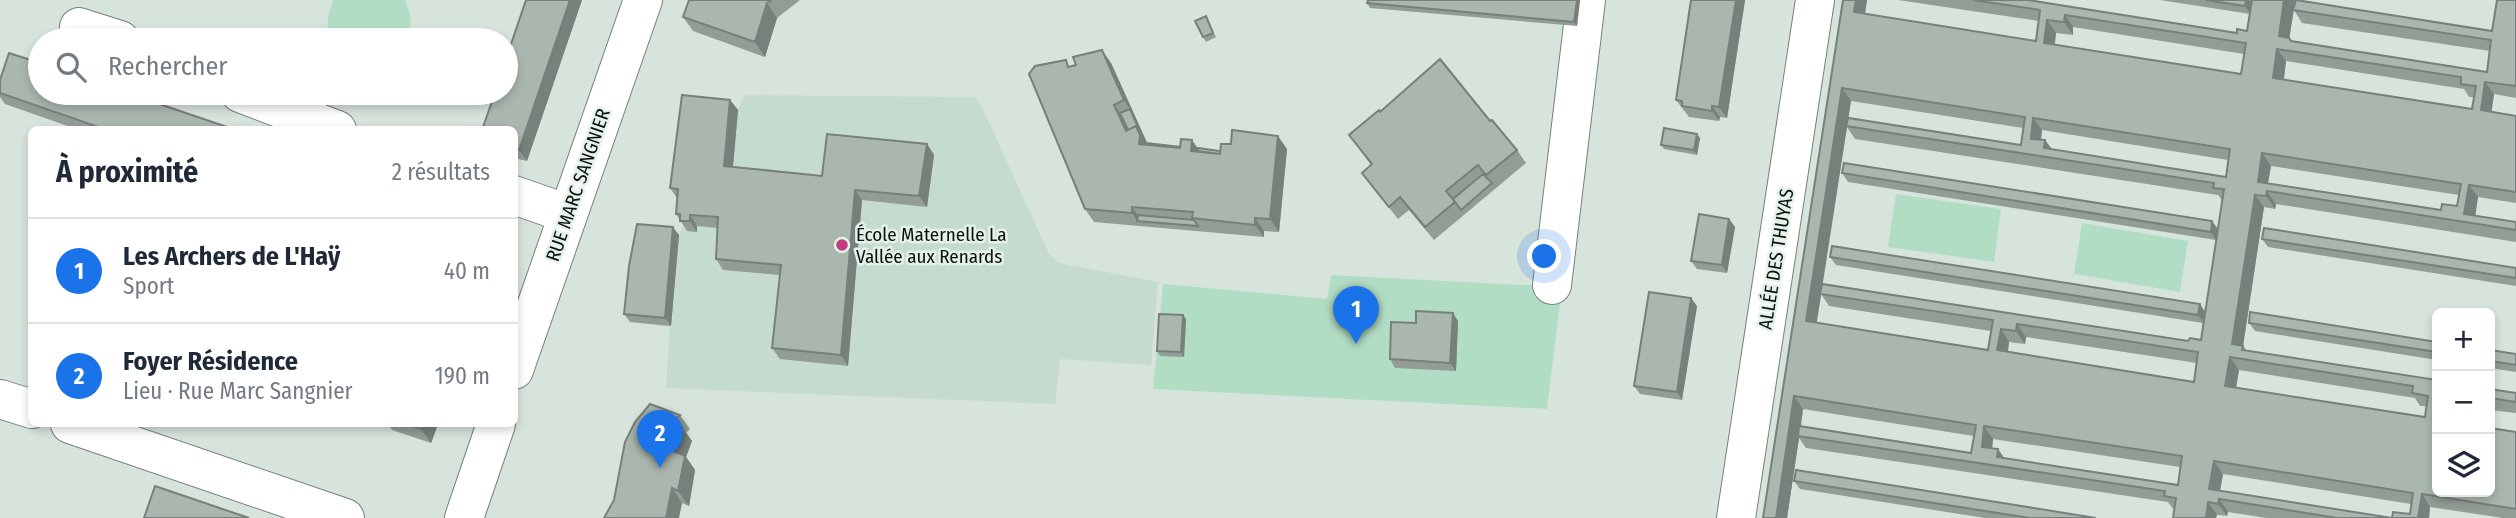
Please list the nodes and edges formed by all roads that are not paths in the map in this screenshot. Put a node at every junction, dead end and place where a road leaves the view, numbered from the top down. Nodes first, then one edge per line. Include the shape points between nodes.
1 (643, 0) edge
2 (1586, 0) edge
3 (1815, 0) edge
4 (79, 27) dead end
5 (82, 28) edge
6 (271, 105) edge
7 (327, 126) edge
8 (518, 196) edge
9 (568, 214) junction
10 (1552, 285) dead end
11 (518, 358) edge
12 (0, 398) edge
13 (28, 408) edge
14 (79, 427) edge
15 (495, 427) edge
16 (345, 518) edge
17 (464, 518) edge
18 (1737, 518) edge

1 - 9 street, RUE MARC SANGNIER
2 - 10 street
3 - 18 street, ALLÉE DES THUYAS
4 - 5 street
6 - 7 street
8 - 9 street
9 - 11 street, RUE MARC SANGNIER
12 - 13 street
14 - 16 street
15 - 17 street

